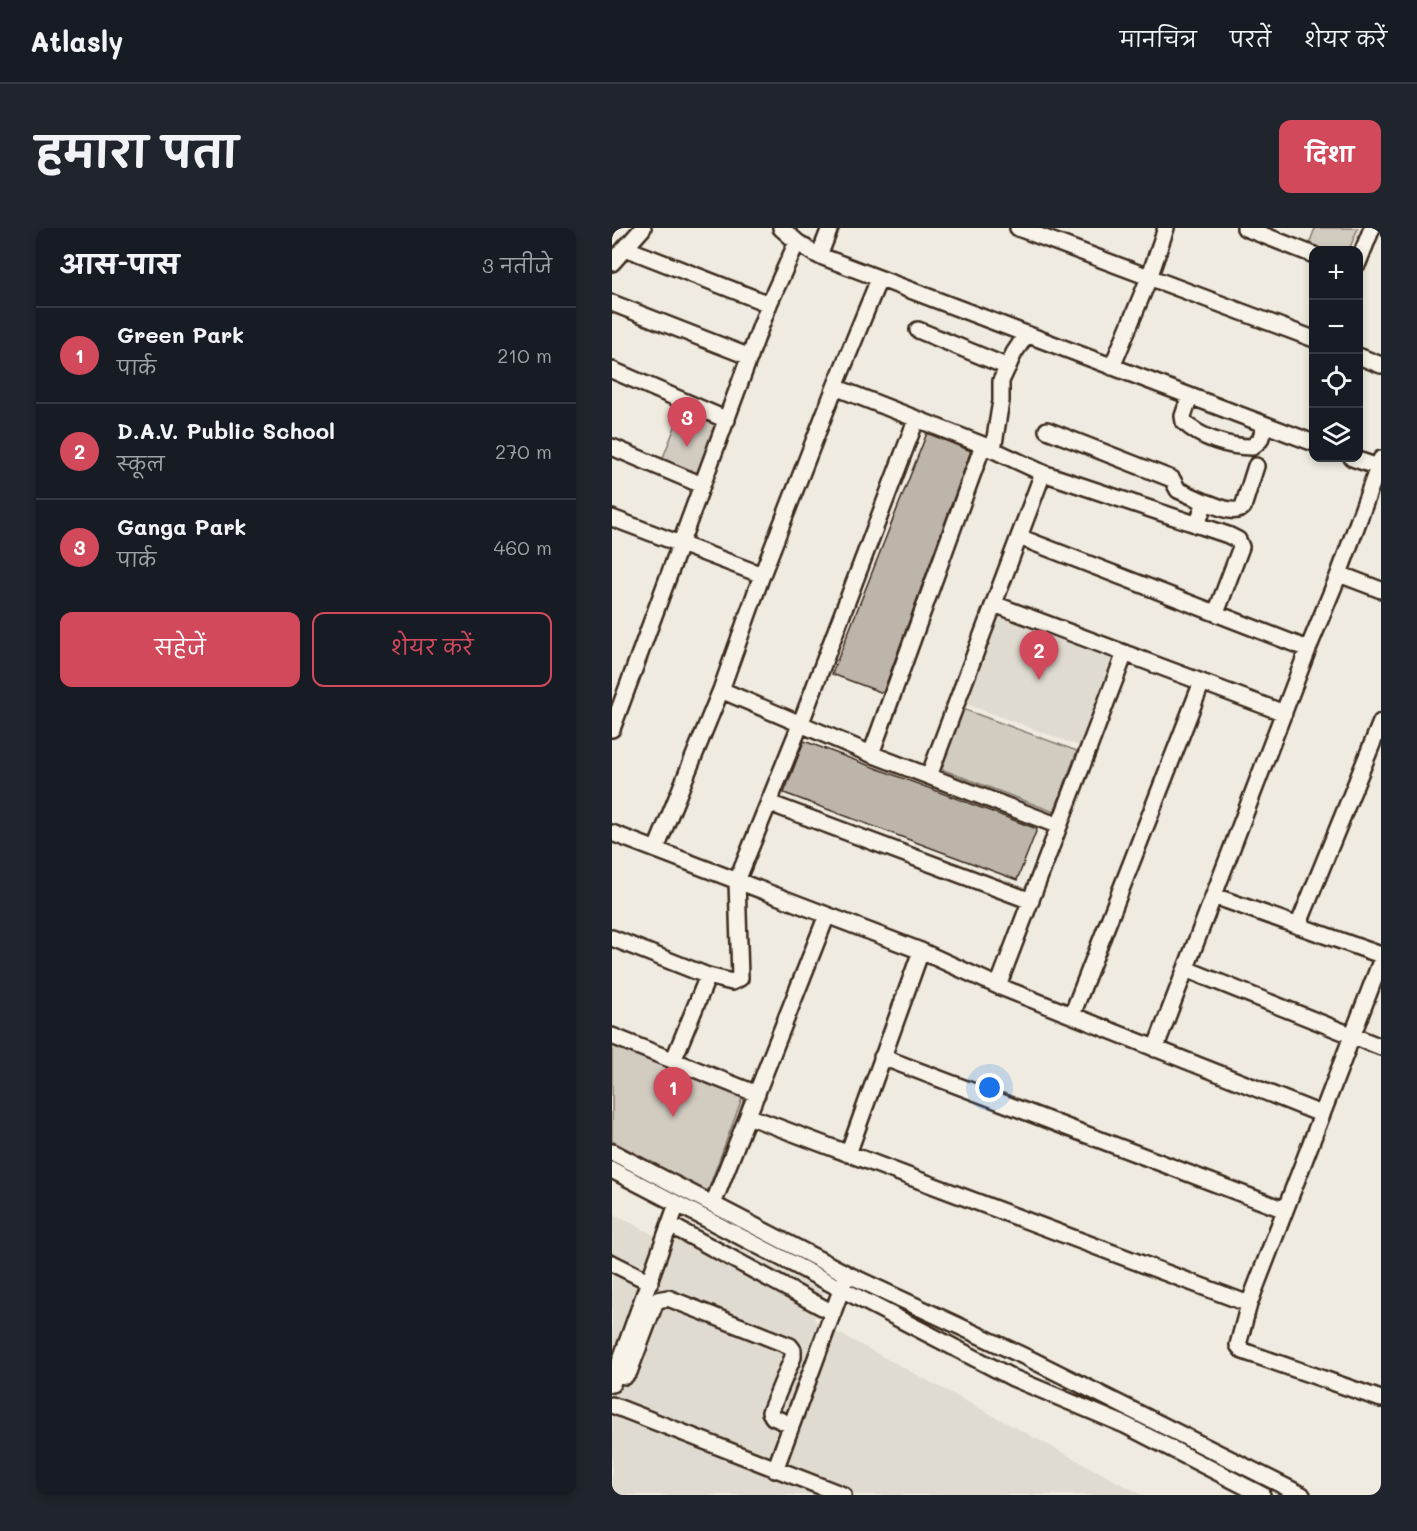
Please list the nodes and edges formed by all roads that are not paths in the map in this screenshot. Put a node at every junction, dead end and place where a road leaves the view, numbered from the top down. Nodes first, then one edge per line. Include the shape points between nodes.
1 (643, 228) edge
2 (781, 228) edge
3 (830, 228) edge
4 (1018, 228) edge
5 (1166, 228) edge
6 (1245, 228) edge
7 (1371, 228) edge
8 (797, 242) junction
9 (625, 248) junction
10 (1363, 251) edge
11 (1309, 253) edge
12 (819, 256) junction
13 (612, 263) edge
14 (1149, 278) junction
15 (879, 279) junction
16 (612, 303) edge
17 (769, 304) junction
18 (918, 330) dead end
19 (1026, 335) junction
20 (1309, 337) edge
21 (750, 357) junction
22 (1363, 358) edge
23 (1381, 365) edge
24 (1008, 367) junction
25 (1112, 367) junction
26 (612, 369) edge
27 (835, 387) junction
28 (1190, 396) junction
29 (727, 420) junction
30 (916, 420) junction
31 (1265, 425) junction
32 (1047, 430) dead end
33 (1309, 441) edge
34 (612, 447) edge
35 (988, 448) junction
36 (1363, 460) edge
37 (1380, 463) edge
38 (1256, 466) dead end
39 (1043, 473) junction
40 (702, 485) junction
41 (1206, 502) junction
42 (613, 522) edge
43 (1197, 525) junction
44 (1019, 537) junction
45 (682, 543) junction
46 (1340, 574) junction
47 (762, 575) junction
48 (1381, 590) edge
49 (994, 604) junction
50 (1216, 613) junction
51 (1308, 649) junction
52 (1125, 653) junction
53 (1202, 682) junction
54 (721, 690) junction
55 (1284, 713) junction
56 (1381, 722) edge
57 (800, 725) junction
58 (612, 729) edge
59 (871, 754) junction
60 (929, 776) junction
61 (769, 803) junction
62 (1059, 826) junction
63 (612, 833) edge
64 (656, 849) junction
65 (737, 881) junction
66 (1214, 896) junction
67 (1031, 901) junction
68 (827, 915) junction
69 (1298, 926) junction
70 (612, 938) edge
71 (921, 951) junction
72 (1381, 955) edge
73 (1381, 961) edge
74 (1186, 969) junction
75 (708, 976) junction
76 (998, 986) junction
77 (1072, 1016) junction
78 (1352, 1035) junction
79 (612, 1036) edge
80 (1381, 1047) edge
81 (1155, 1048) junction
82 (882, 1057) junction
83 (673, 1060) junction
84 (757, 1094) junction
85 (1321, 1114) junction
86 (748, 1116) junction
87 (612, 1152) edge
88 (848, 1154) junction
89 (612, 1170) edge
90 (677, 1204) junction
91 (713, 1204) junction
92 (1285, 1210) junction
93 (670, 1225) junction
94 (612, 1263) edge
95 (847, 1274) junction
96 (650, 1282) junction
97 (842, 1289) junction
98 (1249, 1304) junction
99 (833, 1313) junction
100 (614, 1379) edge
101 (1381, 1400) edge
102 (612, 1405) edge
103 (791, 1425) junction
104 (775, 1470) junction
105 (826, 1492) edge
106 (843, 1495) edge
107 (1262, 1495) edge
108 (1302, 1495) edge

1 - 9 street
2 - 8 street
3 - 12 street
4 - 14 street
5 - 14 street
6 - 11 street
7 - 10 street
8 - 12 street
8 - 17 street
9 - 13 street
9 - 17 street
12 - 15 street
14 - 20 street
14 - 25 street
15 - 19 street
15 - 27 street
16 - 21 street
17 - 21 street
18 - 24 street
19 - 24 street
19 - 25 street
21 - 29 street
22 - 23 street
24 - 35 street via 1001,381 1001,401
25 - 28 street
26 - 29 street
27 - 30 street
27 - 47 street
28 - 31 street
28 - 31 street via 1183,416 1193,431 1239,447 1252,447 1260,440
29 - 40 street
30 - 35 street
30 - 57 street
31 - 33 street
32 - 41 street via 1172,479 1178,490
34 - 40 street
35 - 39 street
35 - 59 street
36 - 37 street
37 - 46 street
38 - 41 street via 1240,510 1234,512
39 - 43 street
39 - 44 street
40 - 45 street
41 - 43 street
42 - 45 street
43 - 50 street via 1228,535 1240,544
44 - 49 street
44 - 50 street
45 - 47 street
45 - 58 street
46 - 48 street
46 - 51 street
47 - 54 street
49 - 52 street
49 - 60 street
50 - 51 street
51 - 55 street
52 - 53 street
52 - 62 street
53 - 55 street
53 - 77 street
54 - 57 street
54 - 64 street
55 - 66 street
56 - 69 street
57 - 59 street
57 - 61 street
59 - 60 street
60 - 62 street
61 - 65 street
61 - 67 street
62 - 67 street
63 - 64 street
64 - 65 street
65 - 68 street
65 - 75 street via 740,978 732,982
66 - 69 street
66 - 74 street
67 - 76 street
68 - 71 street
68 - 84 street
69 - 72 street
70 - 75 street
71 - 76 street
71 - 82 street
73 - 78 street
74 - 78 street
74 - 81 street
75 - 83 street
76 - 77 street
77 - 81 street
78 - 80 street
78 - 85 street
79 - 83 street
81 - 85 street
82 - 88 street
82 - 92 street
83 - 84 street
84 - 86 street
85 - 92 street
86 - 88 street
86 - 91 street
87 - 91 street
88 - 98 street
89 - 90 street
90 - 93 street
90 - 97 street
91 - 95 street
92 - 98 street
93 - 96 street
93 - 99 street
94 - 96 street
95 - 97 street
95 - 108 street via 1030,1359
96 - 100 street
97 - 99 street
97 - 107 street via 1013,1378 1125,1425
98 - 101 street via 1239,1349
99 - 103 street
100 - 103 street via 630,1372 657,1300 668,1298 790,1346 793,1357 770,1412
102 - 104 street
103 - 104 street
104 - 105 street
105 - 106 street

